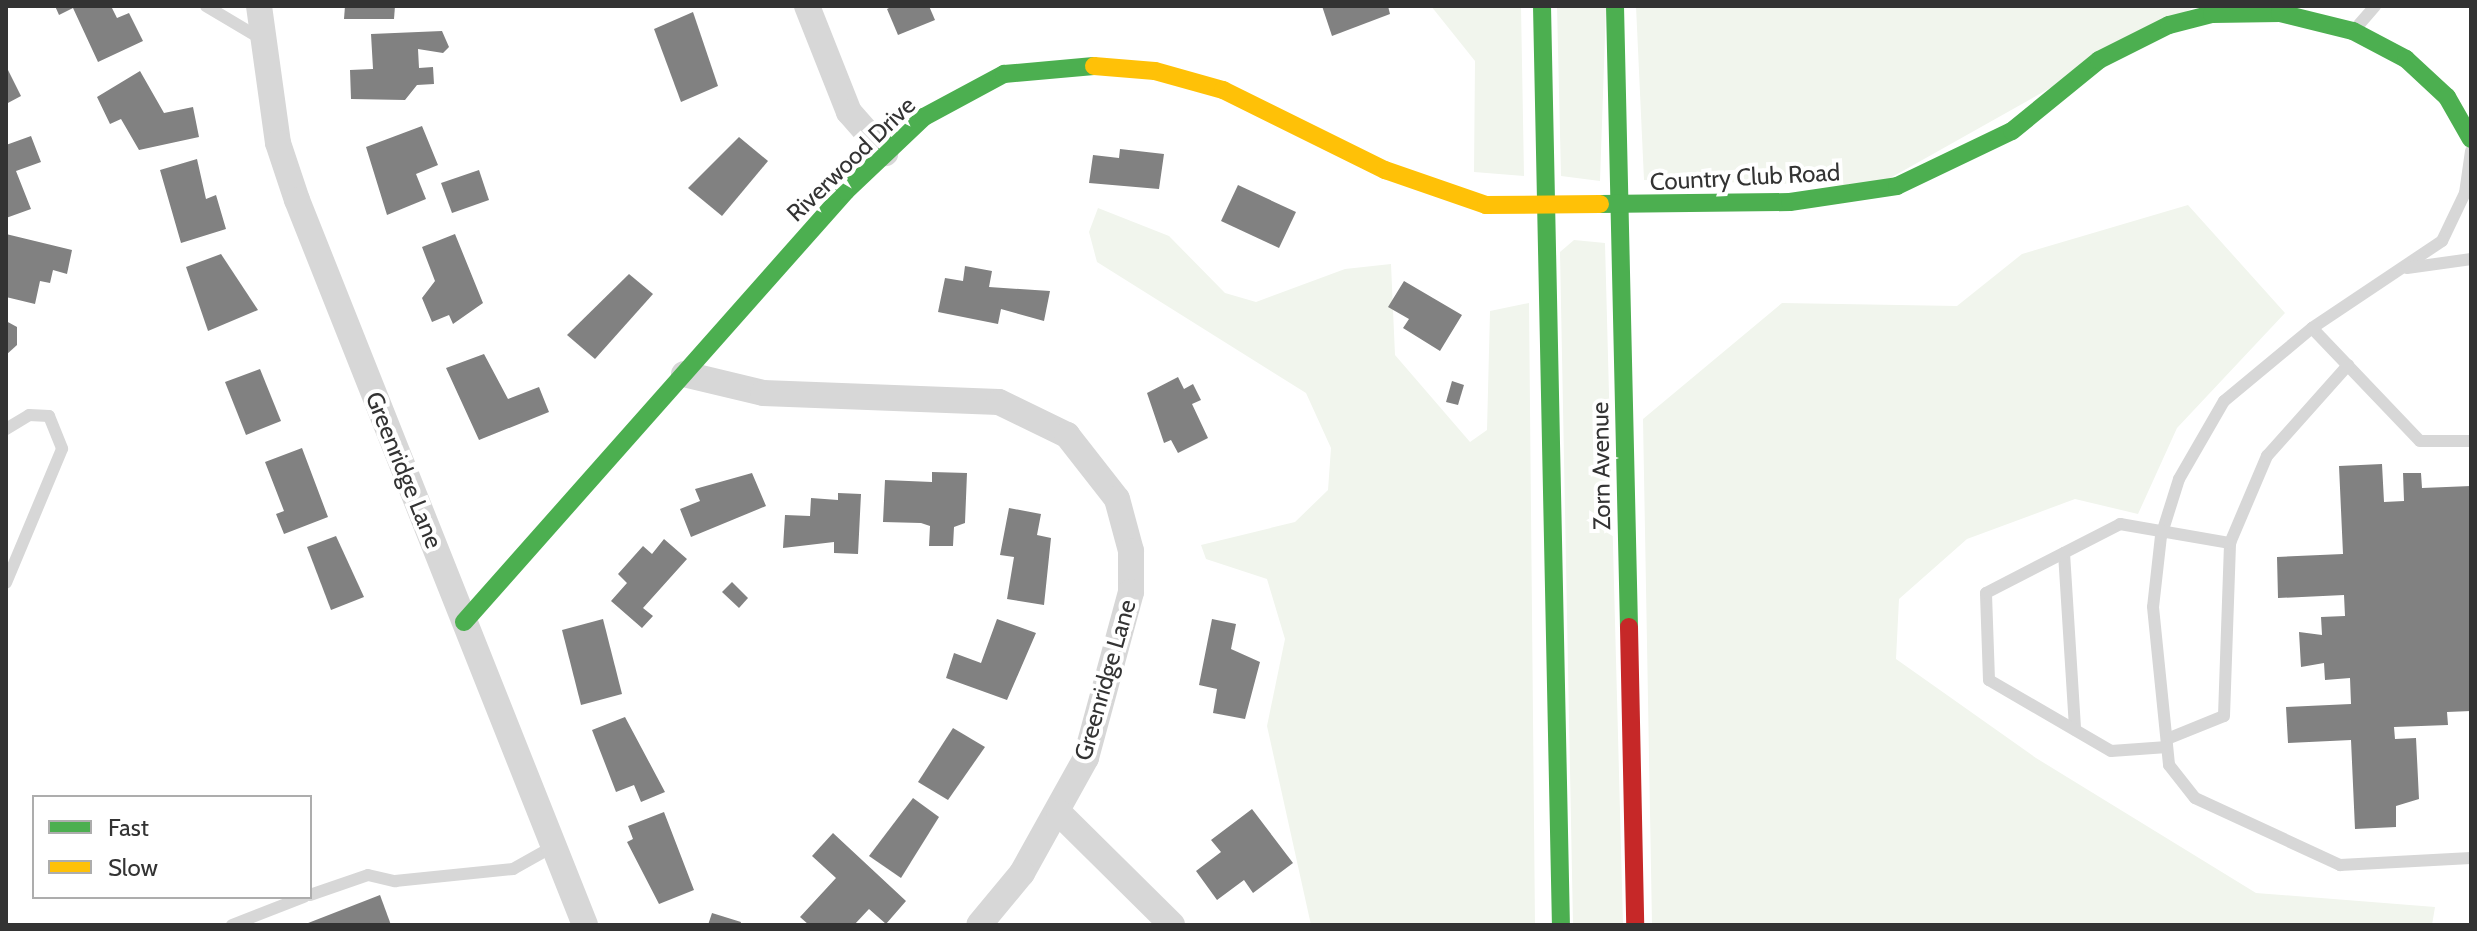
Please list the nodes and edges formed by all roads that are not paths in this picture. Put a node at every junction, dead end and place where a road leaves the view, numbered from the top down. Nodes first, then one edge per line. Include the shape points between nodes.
1 (206, 6) edge
2 (259, 6) edge
3 (807, 6) edge
4 (1542, 6) edge
5 (1615, 6) edge
6 (2375, 6) edge
7 (2353, 31) junction
8 (260, 38) junction
9 (2471, 139) edge
10 (2471, 151) edge
11 (885, 153) junction
12 (1618, 207) junction
13 (1547, 210) junction
14 (2471, 259) edge
15 (2406, 268) junction
16 (2312, 328) junction
17 (2348, 365) junction
18 (684, 374) junction
19 (6, 429) edge
20 (2471, 441) edge
21 (2161, 536) junction
22 (2230, 543) junction
23 (2064, 553) junction
24 (6, 583) edge
25 (464, 622) junction
26 (2075, 730) junction
27 (2167, 743) junction
28 (1059, 813) junction
29 (554, 846) junction
30 (2471, 858) edge
31 (312, 894) edge
32 (299, 899) edge
33 (232, 925) edge
34 (585, 925) edge
35 (979, 925) edge
36 (1172, 925) edge
37 (1561, 925) edge
38 (1635, 925) edge

1 - 8 lane
2 - 8 street, Greenridge Lane
3 - 11 street via 849,112
4 - 13 street, Zorn Avenue
5 - 12 street, Zorn Avenue
6 - 7 lane
7 - 9 street, Country Club Road via 2436,84
7 - 12 street, Country Club Road via 2280,13 2188,19 2099,60 2012,131 1957,163 1897,186 1790,202
8 - 25 street, Greenridge Lane via 278,143 297,200
10 - 15 lane via 2465,193 2442,241
11 - 13 street, Riverwood Drive via 924,117 987,79 1071,64 1122,65 1223,90 1441,194
11 - 18 street, Riverwood Drive
12 - 13 street, Country Club Road
12 - 38 street, Zorn Avenue
13 - 37 street, Zorn Avenue
14 - 15 lane
15 - 16 lane
16 - 17 lane
16 - 21 lane via 2224,401 2179,479
17 - 20 lane via 2420,441
17 - 22 lane via 2267,456
18 - 25 street, Riverwood Drive
18 - 28 street, Greenridge Lane via 763,393 999,402 1052,424 1094,462 1128,531 1131,592 1086,758
19 - 24 lane via 29,415 49,416 62,449
21 - 22 lane
21 - 23 lane via 2120,524
21 - 27 lane via 2153,607
22 - 27 lane via 2224,716
23 - 26 lane
23 - 26 lane via 1986,593 1989,680
25 - 29 street, Greenridge Lane
26 - 27 lane via 2111,751
27 - 30 lane via 2169,765 2195,798 2340,865
28 - 35 street, Greenridge Lane
28 - 36 street
29 - 31 lane via 513,869 395,881 368,875
29 - 34 street, Greenridge Lane
32 - 33 lane

